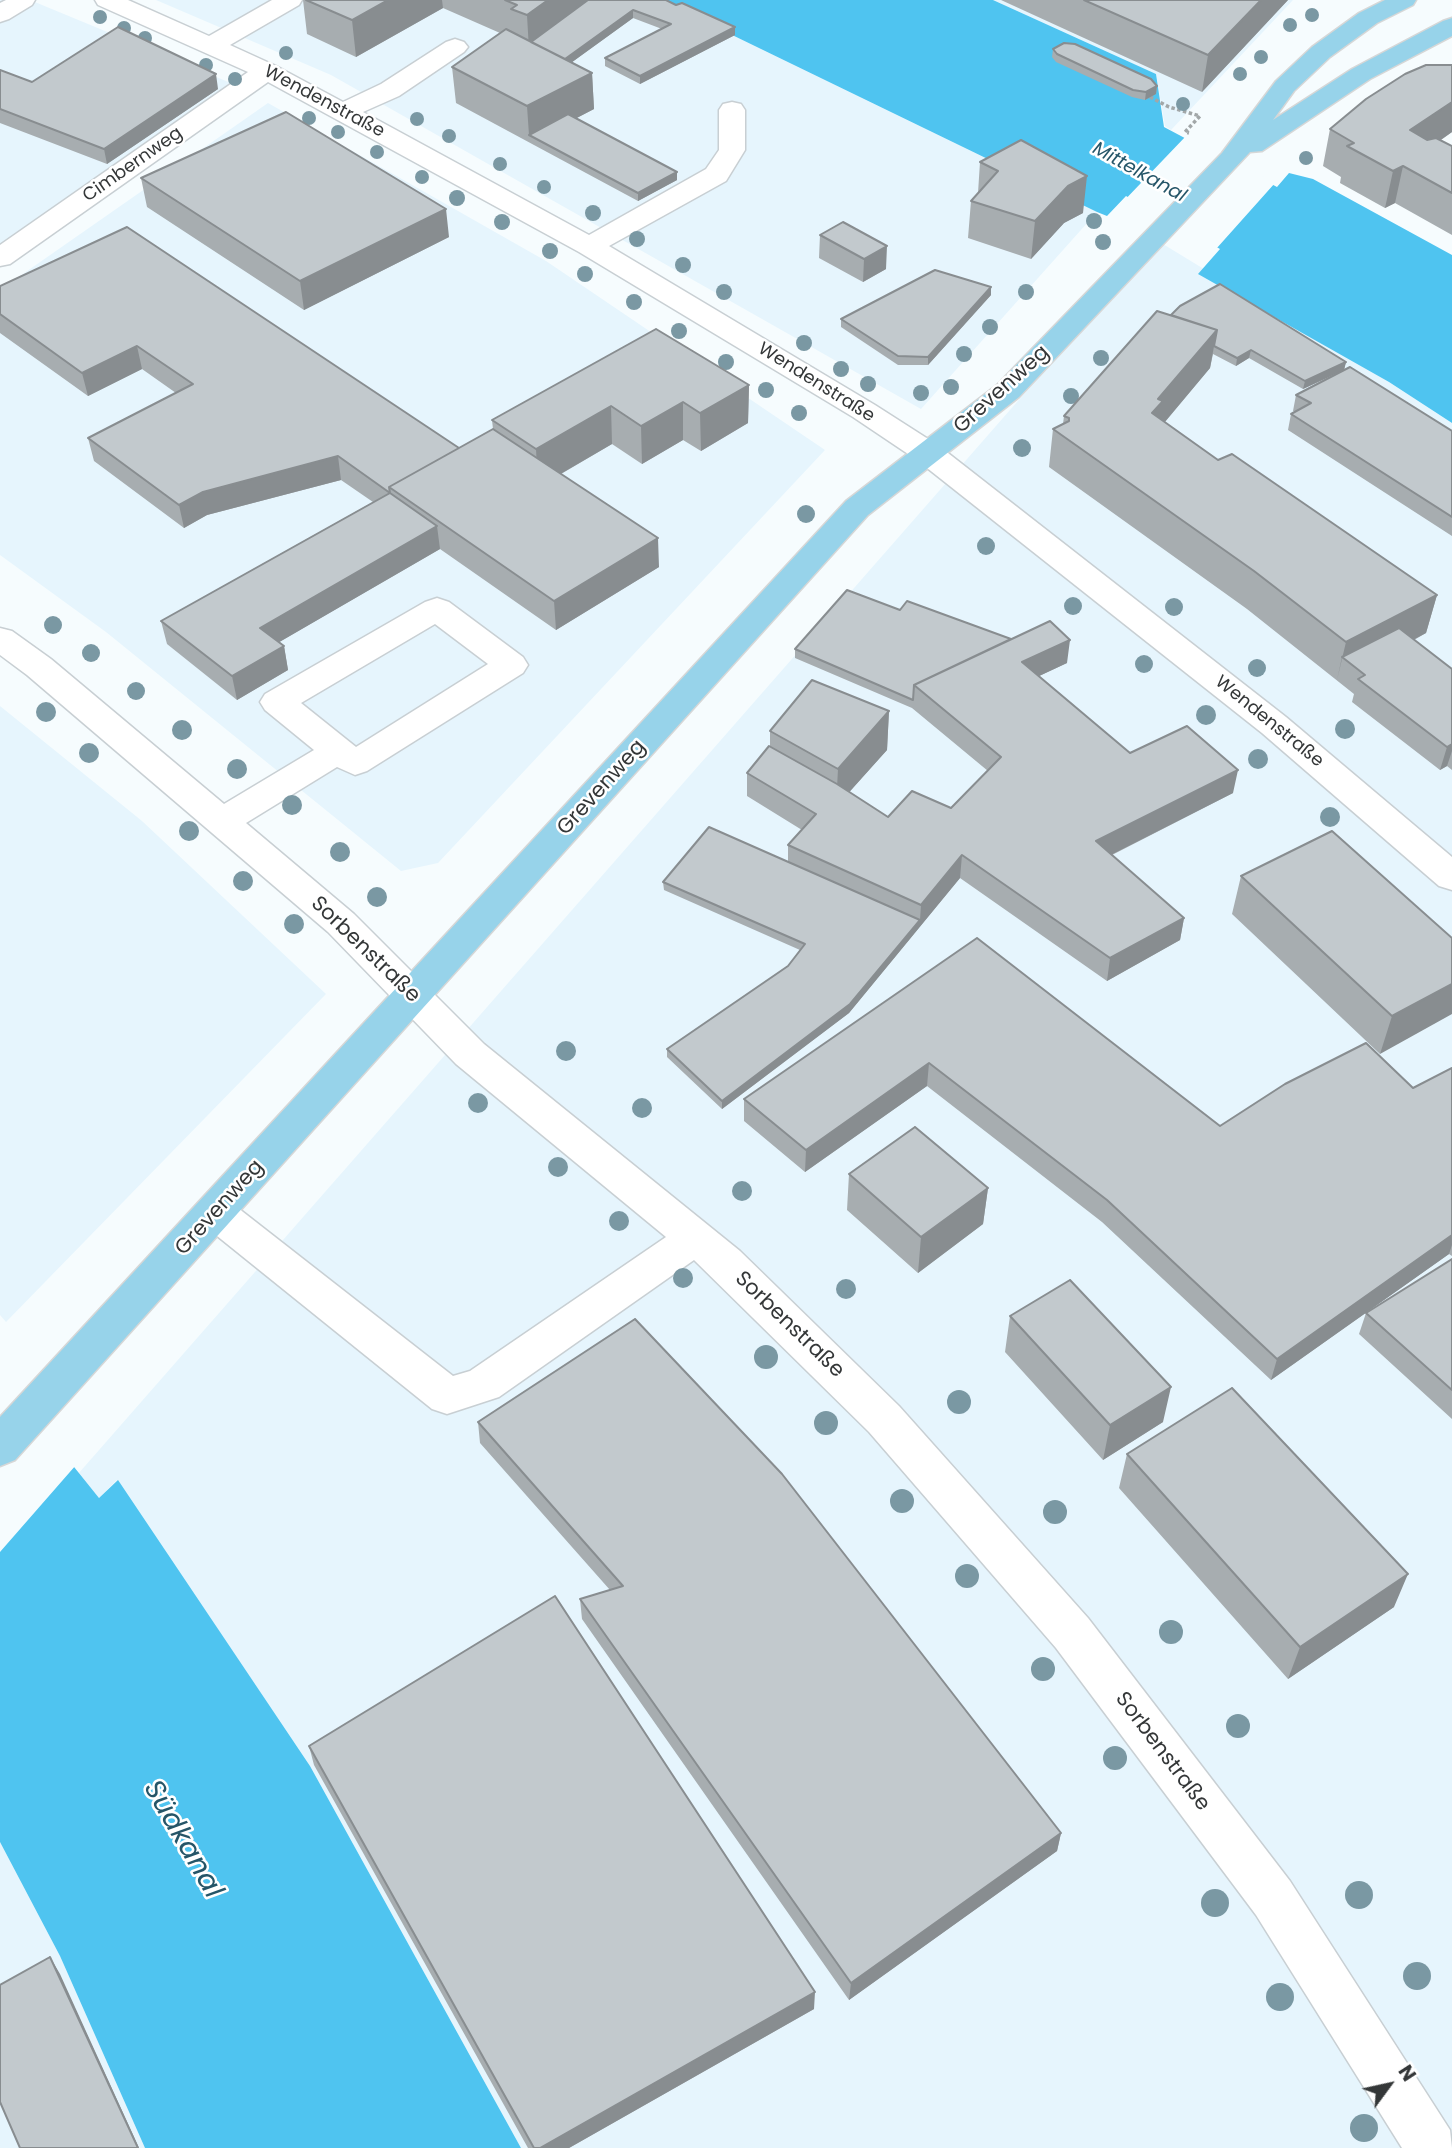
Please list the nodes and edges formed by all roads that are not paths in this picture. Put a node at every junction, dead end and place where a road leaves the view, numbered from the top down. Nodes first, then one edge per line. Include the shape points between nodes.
1 (23, 0) edge
2 (107, 0) edge
3 (290, 0) edge
4 (1404, 0) edge
5 (0, 14) edge
6 (1452, 26) edge
7 (209, 46) junction
8 (455, 47) dead end
9 (267, 71) junction
10 (732, 110) dead end
11 (342, 112) junction
12 (1231, 159) junction
13 (589, 246) junction
14 (0, 258) edge
15 (928, 453) junction
16 (0, 639) edge
17 (338, 751) junction
18 (222, 822) junction
19 (1452, 877) edge
20 (414, 996) junction
21 (215, 1212) junction
22 (695, 1238) junction
23 (0, 1447) edge
24 (1432, 2148) edge

1 - 5 street
2 - 7 street, Wendenstraße
3 - 7 street
4 - 12 main road, Grevenweg via 1368,18 1321,52 1285,86
6 - 12 main road, Grevenweg via 1361,74
7 - 9 street, Wendenstraße
8 - 11 street via 390,90
9 - 11 street, Wendenstraße
9 - 14 street, Cimbernweg
10 - 13 street via 732,150 716,175
11 - 13 street, Wendenstraße
12 - 15 main road, Grevenweg via 1008,391
13 - 15 street, Wendenstraße
15 - 19 street, Wendenstraße via 1274,725
15 - 20 main road, Grevenweg via 857,508
16 - 18 street, Sorbenstraße
17 - 17 street via 277,702 437,609 511,665 355,763
17 - 18 street
18 - 20 street, Sorbenstraße via 341,923
20 - 21 main road, Grevenweg
20 - 22 street, Sorbenstraße via 470,1054
21 - 22 street via 447,1396 484,1384
21 - 23 main road, Grevenweg
22 - 24 street, Sorbenstraße via 884,1419 1072,1633 1273,1898

